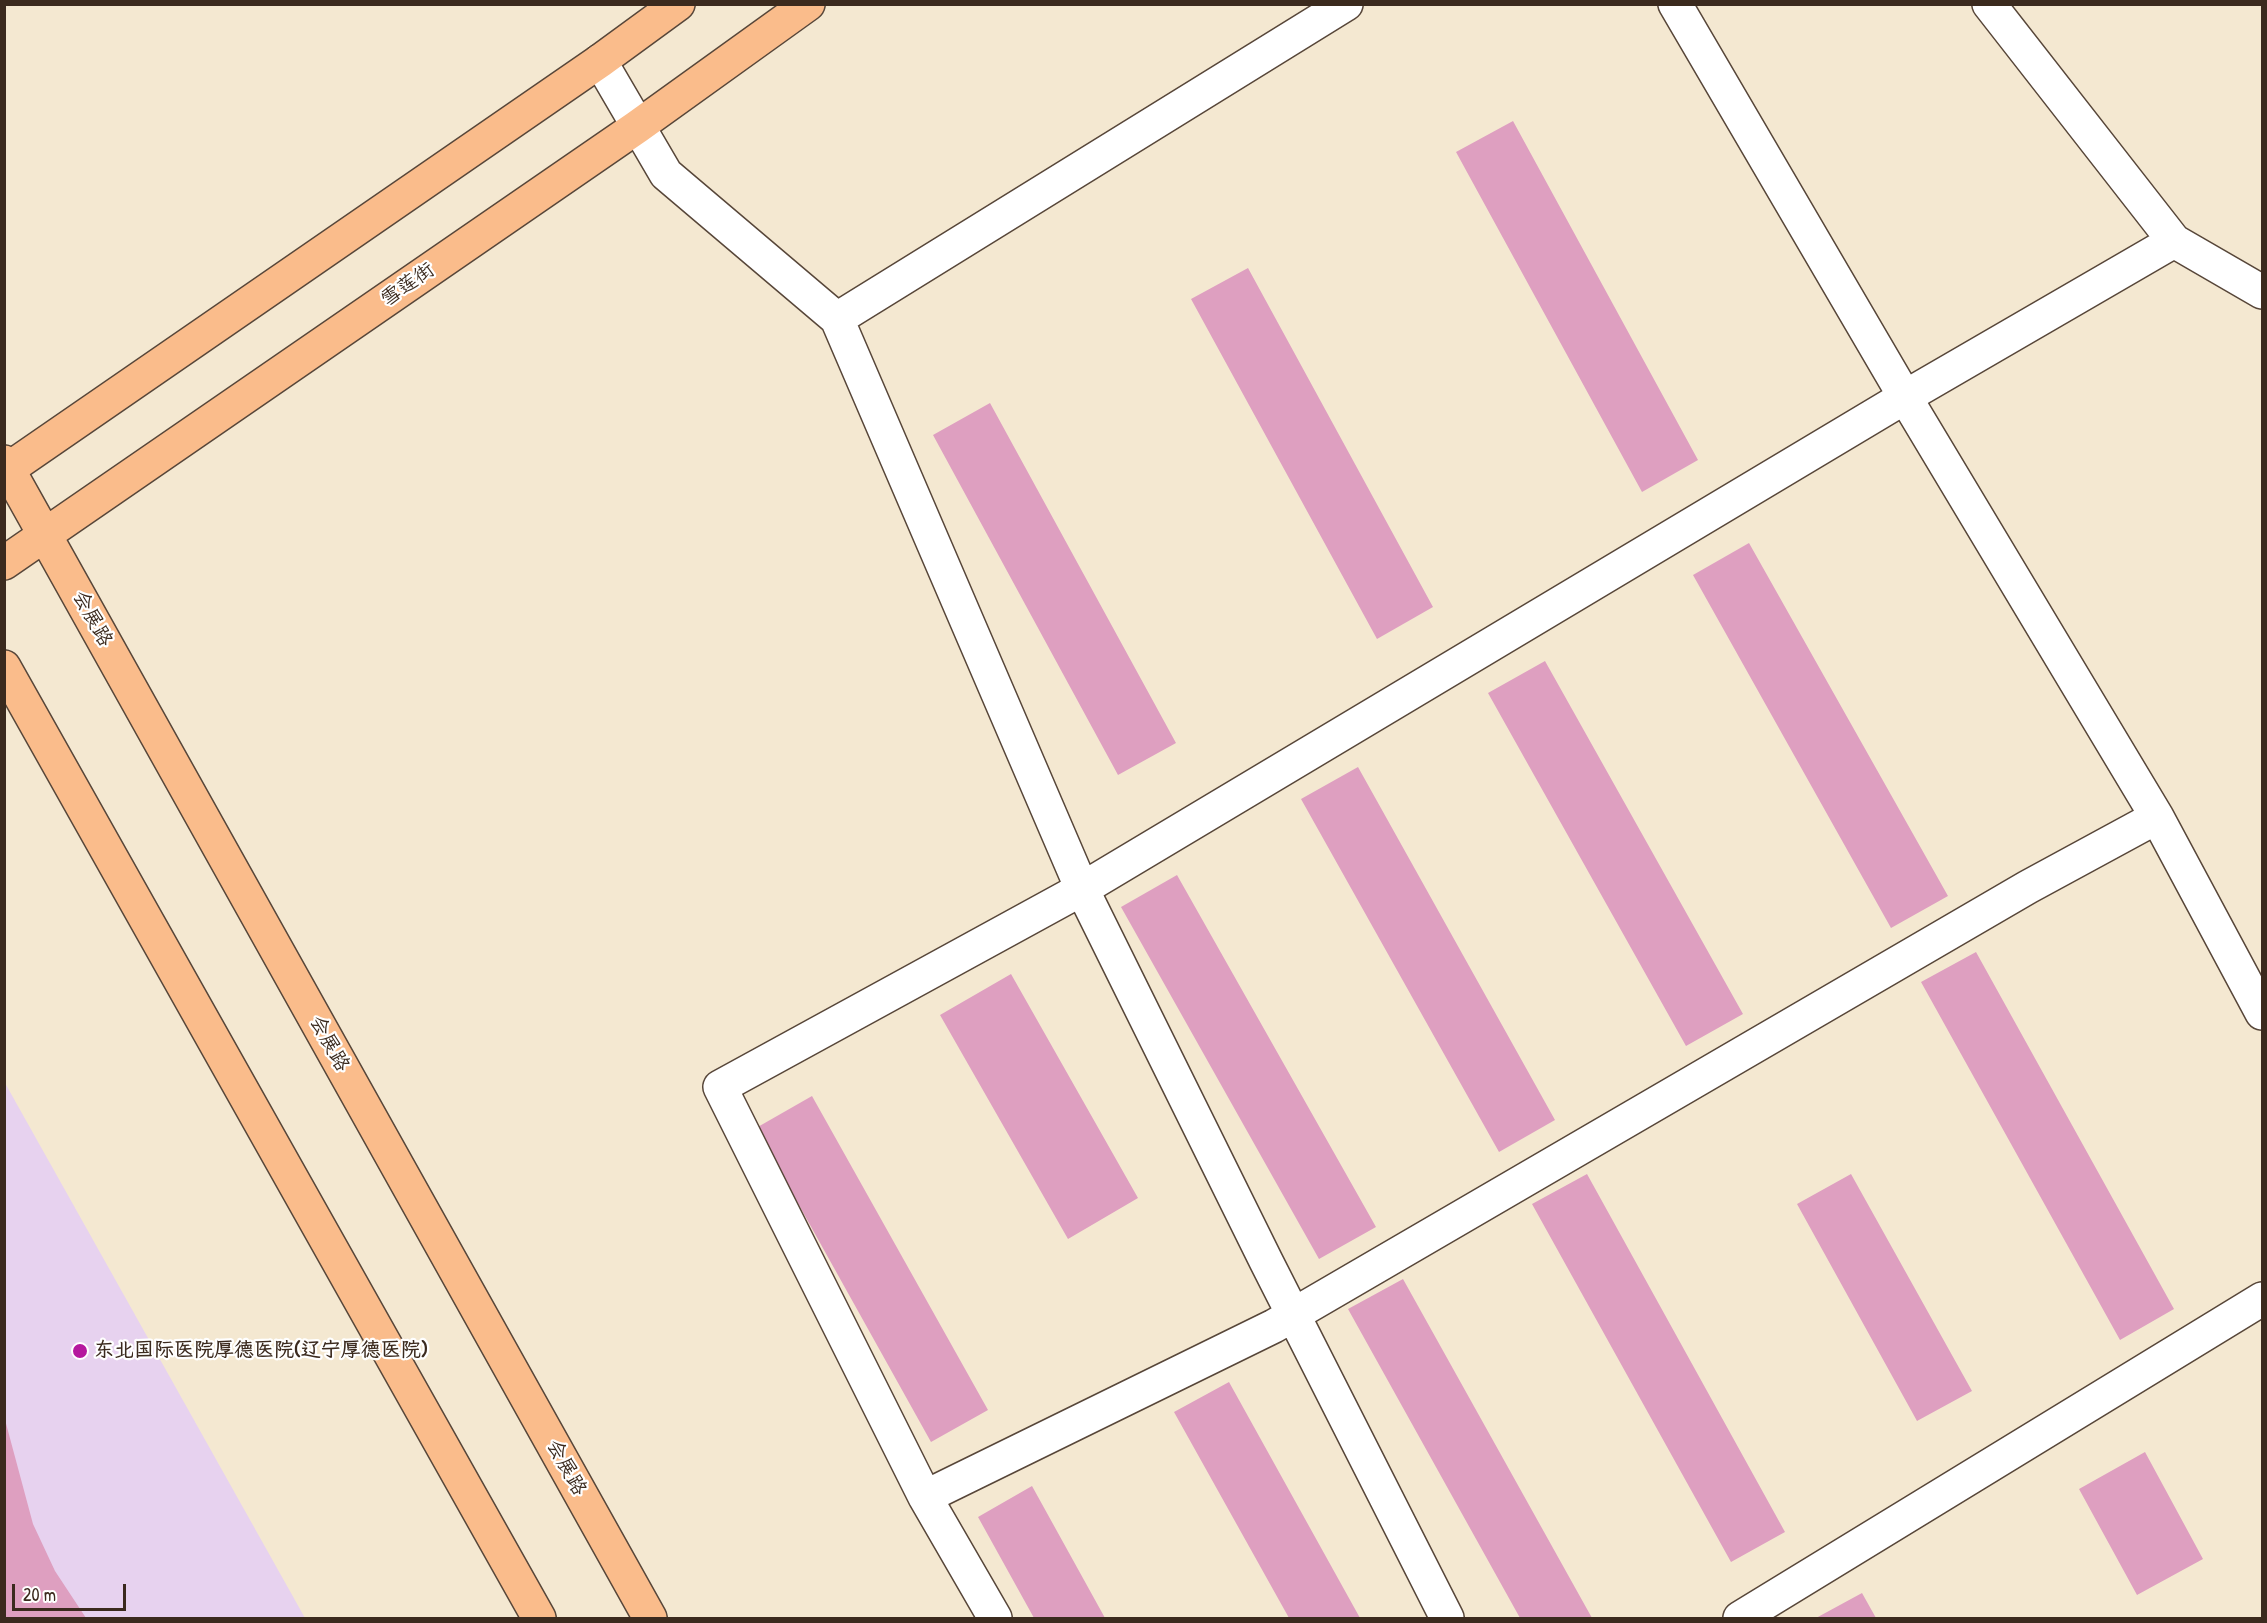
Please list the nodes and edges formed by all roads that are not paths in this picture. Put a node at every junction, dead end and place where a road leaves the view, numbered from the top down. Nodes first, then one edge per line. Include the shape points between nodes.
1 (678, 4) edge
2 (808, 4) edge
3 (1346, 4) edge
4 (1675, 4) edge
5 (1989, 4) edge
6 (600, 61) junction
7 (637, 127) junction
8 (2174, 240) junction
9 (2262, 292) edge
10 (837, 319) junction
11 (1905, 398) junction
12 (6, 468) edge
13 (46, 536) junction
14 (4, 563) edge
15 (4, 667) edge
16 (2157, 817) junction
17 (1082, 889) junction
18 (2262, 1013) edge
19 (2262, 1299) edge
20 (1293, 1315) junction
21 (925, 1497) junction
22 (539, 1618) edge
23 (650, 1618) edge
24 (995, 1618) edge
25 (1447, 1618) edge
26 (1740, 1618) edge

1 - 6 main road
2 - 7 main road, 雪莲街
3 - 10 street
4 - 11 street
5 - 8 street
6 - 7 street
6 - 12 main road
7 - 10 street via 666,174
7 - 13 main road, 雪莲街
8 - 9 street
8 - 11 street
10 - 17 street
11 - 16 street
11 - 17 street
12 - 13 main road, 会展路
13 - 14 main road, 雪莲街
13 - 23 main road, 会展路
15 - 22 main road
16 - 18 street
16 - 20 street via 2028,887
17 - 20 street
17 - 21 street via 720,1087
19 - 26 street
20 - 21 street
20 - 25 street
21 - 24 street

